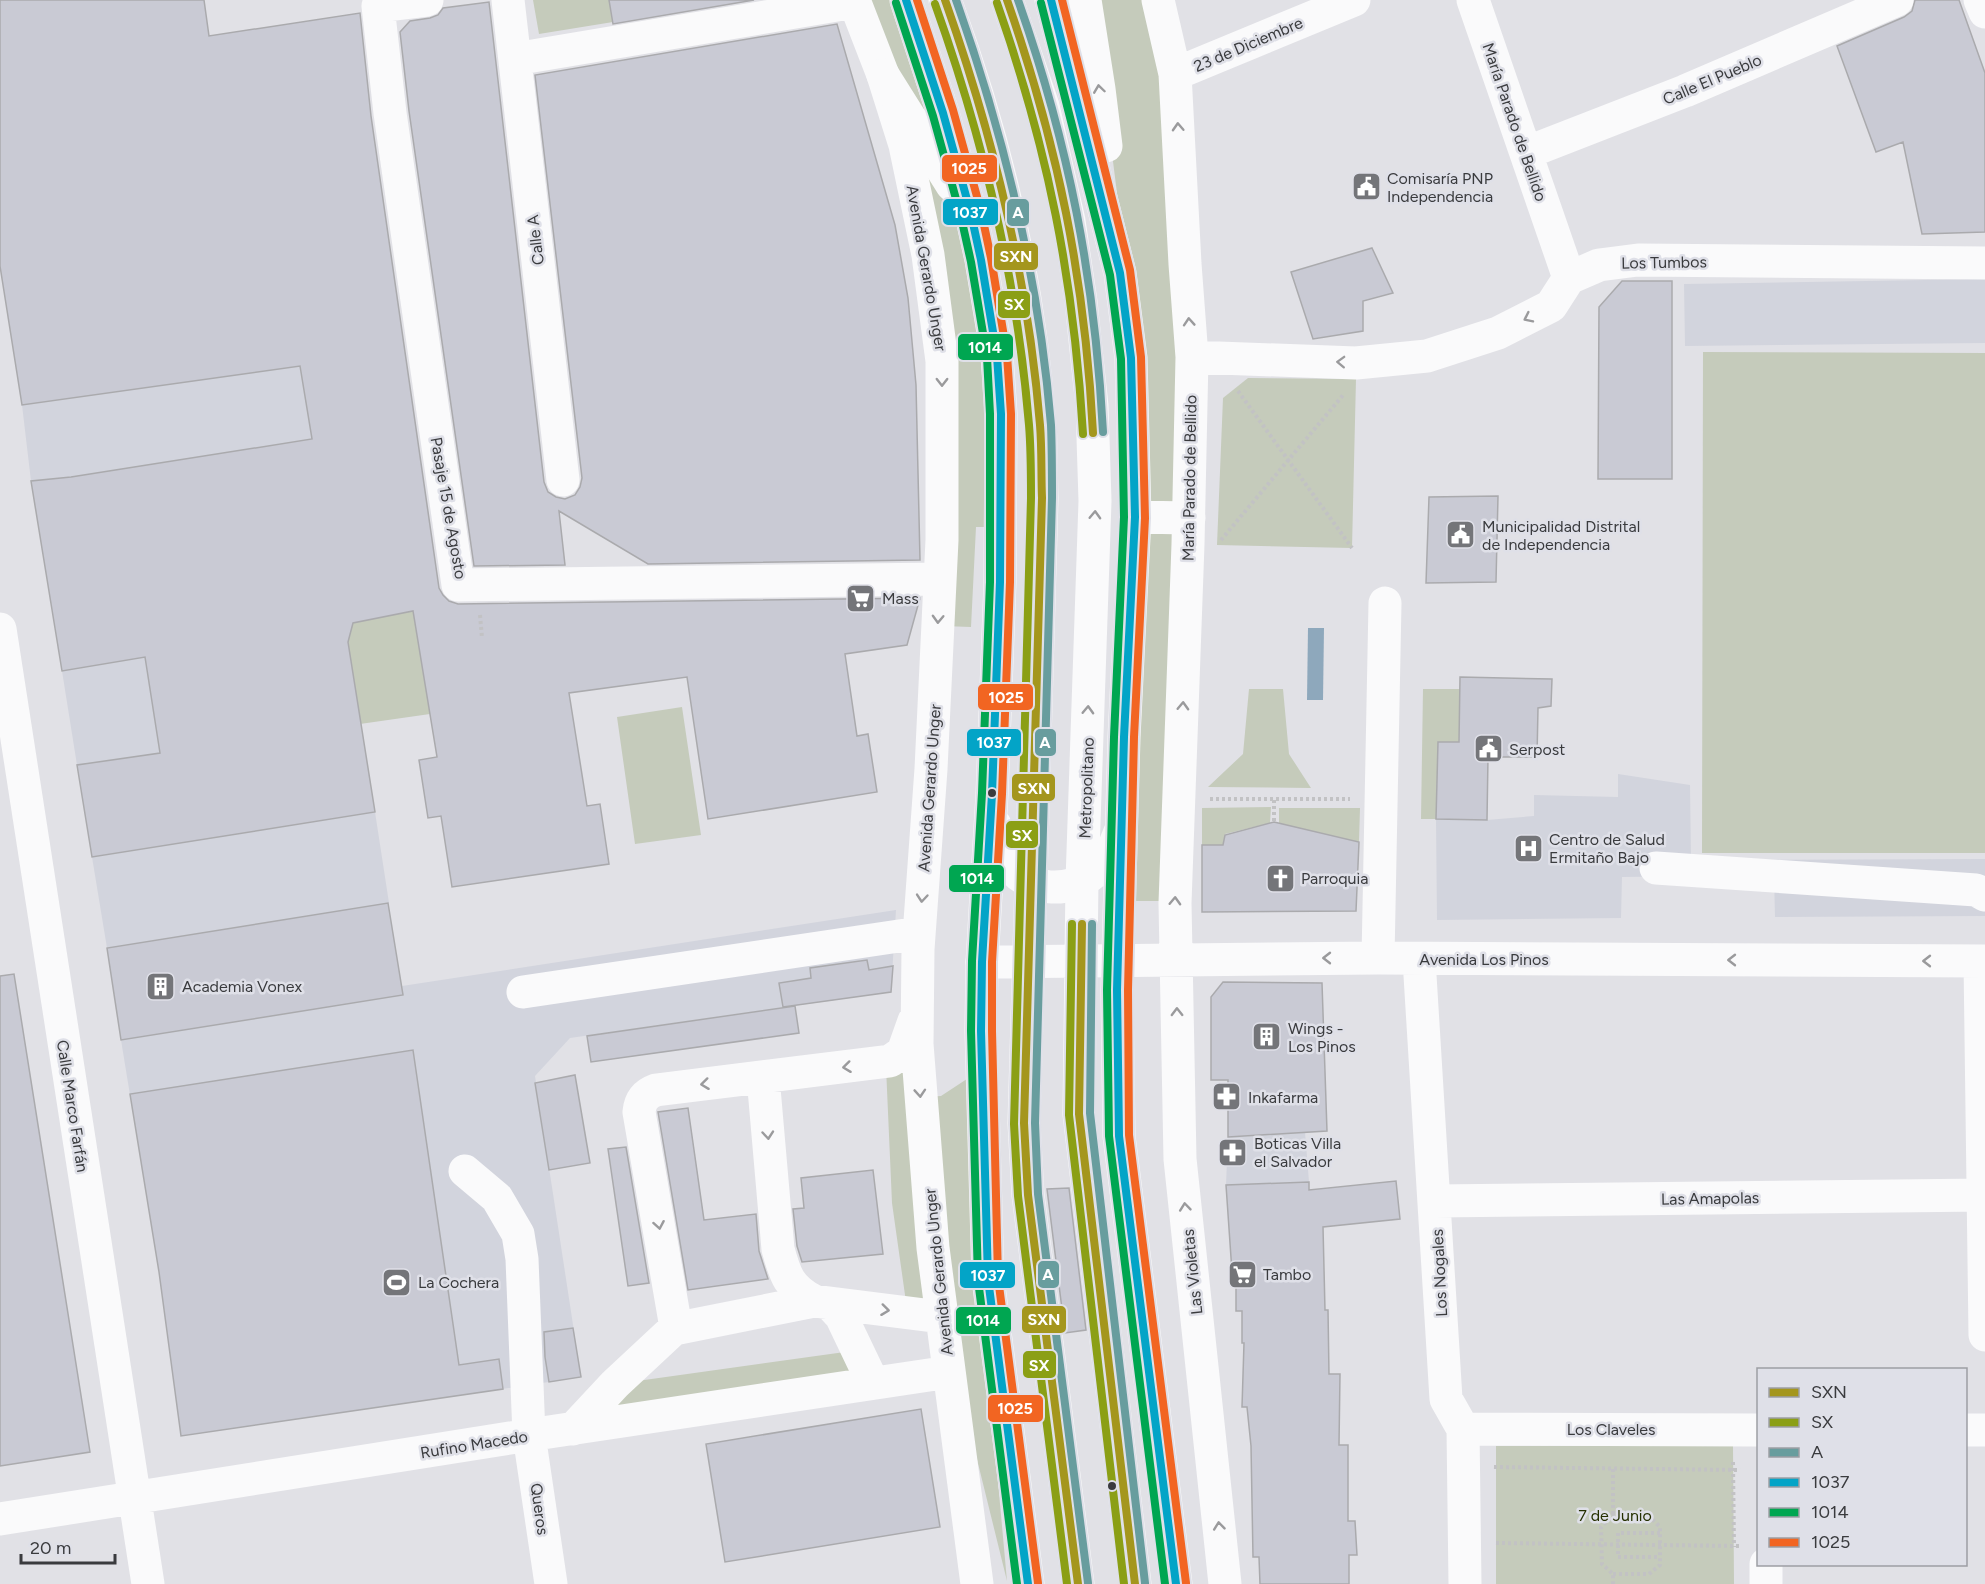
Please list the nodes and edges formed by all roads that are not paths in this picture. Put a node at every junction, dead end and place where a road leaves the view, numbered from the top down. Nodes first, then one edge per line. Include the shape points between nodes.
1 (426, 0) edge
2 (508, 0) edge
3 (906, 0) edge
4 (945, 0) edge
5 (1007, 0) edge
6 (1051, 0) edge
7 (1085, 0) edge
8 (1158, 0) edge
9 (1354, 0) edge
10 (1473, 0) edge
11 (1897, 0) edge
12 (1980, 0) edge
13 (855, 1) edge
14 (1985, 12) edge
15 (514, 59) junction
16 (1175, 74) junction
17 (883, 75) junction
18 (1526, 153) junction
19 (971, 214) junction
20 (1985, 263) edge
21 (1120, 273) junction
22 (1569, 278) junction
23 (1192, 357) junction
24 (563, 480) dead end
25 (1135, 517) junction
26 (1189, 518) junction
27 (939, 579) junction
28 (1384, 603) dead end
29 (0, 629) edge
30 (993, 794) junction
31 (1122, 816) junction
32 (1656, 868) dead end
33 (1030, 881) junction
34 (1082, 881) junction
35 (1985, 895) edge
36 (919, 933) junction
37 (1378, 958) junction
38 (1176, 959) junction
39 (1419, 959) junction
40 (1118, 960) junction
41 (1028, 961) junction
42 (1082, 961) junction
43 (1983, 961) edge
44 (982, 962) junction
45 (523, 992) dead end
46 (917, 1014) junction
47 (764, 1077) junction
48 (465, 1171) dead end
49 (1984, 1195) edge
50 (1435, 1201) junction
51 (821, 1302) junction
52 (941, 1317) junction
53 (674, 1329) junction
54 (1985, 1335) edge
55 (949, 1372) junction
56 (873, 1383) junction
57 (573, 1429) junction
58 (1463, 1429) junction
59 (1757, 1430) edge
60 (1967, 1430) edge
61 (1985, 1430) edge
62 (529, 1435) junction
63 (1013, 1471) junction
64 (134, 1498) junction
65 (0, 1519) edge
66 (1758, 1566) edge
67 (148, 1584) edge
68 (551, 1584) edge
69 (977, 1584) edge
70 (1014, 1584) edge
71 (1028, 1584) edge
72 (1078, 1584) edge
73 (1135, 1584) edge
74 (1176, 1584) edge
75 (1225, 1584) edge
76 (1465, 1584) edge
77 (1766, 1584) edge

1 - 27 street, Pasaje 15 de Agosto via 378,6 458,585
2 - 15 street, Calle A
3 - 19 street
4 - 33 street via 974,82 1008,207 1025,296 1041,428
34 -> 5 street, Metropolitano via 1095,501 1092,406 1069,221 1043,106
6 - 21 street
21 -> 7 street
8 - 16 street, María Parado de Bellido
9 - 16 street, 23 de Diciembre
10 - 18 street, María Parado de Bellido
11 - 18 street, Calle El Pueblo via 1685,91
12 - 14 street
13 - 15 street
13 - 17 street, Avenida Gerardo Unger
15 - 24 street, Calle A
23 -> 16 street, María Parado de Bellido
17 - 19 street
17 -> 27 street, Avenida Gerardo Unger via 904,145 926,244 942,361
18 - 22 street, María Parado de Bellido
19 - 30 street via 997,356 1001,414
20 - 22 street, Los Tumbos via 1638,260 1599,265
21 - 25 street via 1131,358
22 -> 23 street via 1551,306 1498,333 1427,356 1356,363
23 - 26 street, María Parado de Bellido
25 - 26 street
25 - 31 street
38 -> 26 street, María Parado de Bellido
27 -> 36 street, Avenida Gerardo Unger
28 - 37 street
29 - 64 street, Calle Marco Farfán
30 - 33 street via 997,842 1014,870
30 - 44 street
31 - 34 street via 1109,857 1098,871
31 - 40 street
32 - 35 street via 1976,890
33 - 34 street via 1056,888
33 - 41 street
34 - 42 street, Metropolitano
36 - 45 street
36 - 46 street, Avenida Gerardo Unger
37 -> 38 street, Avenida Los Pinos
37 - 39 street, Avenida Los Pinos
38 - 40 street, Avenida Los Pinos
75 -> 38 street, Las Violetas via 1180,1159
43 -> 39 street, Avenida Los Pinos
39 - 50 street, Los Nogales
40 - 42 street, Avenida Los Pinos
40 - 74 street via 1119,1136
41 - 42 street, Avenida Los Pinos
41 - 44 street, Avenida Los Pinos
41 - 72 street via 1024,1123 1028,1195
42 - 73 street, Metropolitano via 1081,1133
43 - 49 street
44 - 63 street via 988,1279
46 -> 47 street via 903,1052 890,1061
46 -> 52 street, Avenida Gerardo Unger via 919,1090
47 -> 51 street via 778,1249 794,1288
47 -> 53 street via 656,1090 640,1104
48 - 62 street, Queros via 497,1198 518,1234
49 - 50 street, Las Amapolas
49 - 54 street
50 - 58 street, Los Nogales via 1446,1400
51 -> 52 street
51 - 53 street
51 - 56 street via 841,1316
52 - 55 street, Avenida Gerardo Unger
53 - 57 street
55 - 56 street, Rufino Macedo
55 - 69 street, Avenida Gerardo Unger
56 - 57 street, Rufino Macedo
57 - 62 street, Rufino Macedo
58 - 59 street, Los Claveles
58 - 76 street, Los Nogales
60 - 61 street
62 - 64 street, Rufino Macedo
62 - 68 street, Queros
63 - 70 street
63 - 71 street
64 - 65 street, Rufino Macedo
64 - 67 street, Calle Marco Farfán
66 - 77 street

